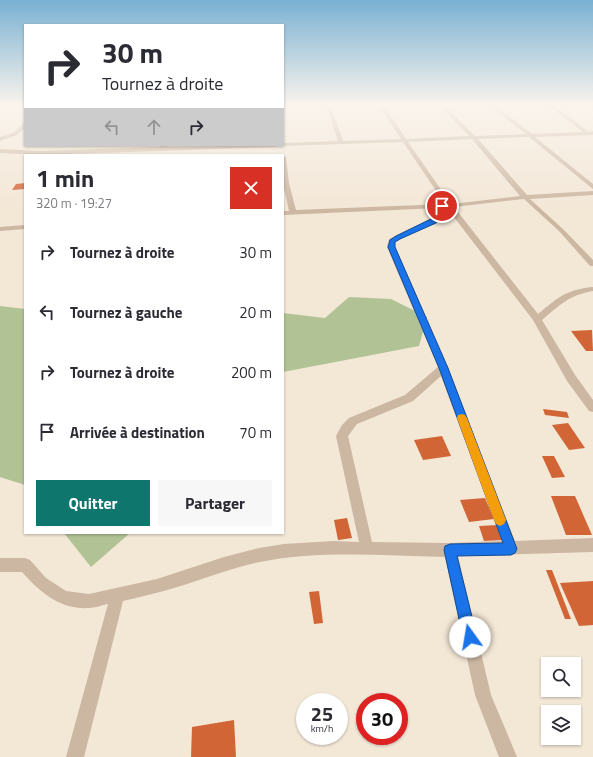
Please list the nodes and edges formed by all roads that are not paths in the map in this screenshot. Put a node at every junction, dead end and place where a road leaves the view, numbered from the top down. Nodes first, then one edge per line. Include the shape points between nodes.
1 (419, 139) edge
2 (475, 139) edge
3 (535, 139) edge
4 (404, 140) junction
5 (341, 142) joint
6 (284, 145) edge
7 (220, 146) edge
8 (164, 147) edge
9 (0, 151) edge
10 (284, 165) edge
11 (593, 187) edge
12 (593, 194) edge
13 (525, 197) junction
14 (446, 206) junction
15 (293, 212) junction
16 (284, 213) edge
17 (24, 227) edge
18 (0, 229) edge
19 (593, 264) edge
20 (593, 289) edge
21 (537, 318) junction
22 (443, 368) junction
23 (593, 408) edge
24 (593, 544) edge
25 (367, 548) junction
26 (511, 549) junction
27 (450, 550) junction
28 (0, 565) edge
29 (117, 596) junction
30 (75, 757) edge
31 (508, 757) edge

1 - 4 street
2 - 13 street
3 - 11 street
4 - 5 street
4 - 14 street
5 - 6 street
7 - 8 street
8 - 9 street via 40,153
10 - 15 street
12 - 13 street
13 - 14 street
13 - 19 street
14 - 15 street
14 - 21 street
14 - 22 street via 434,222 398,238 392,242 391,247
15 - 16 street
17 - 18 street
20 - 21 street via 577,291 566,296
21 - 23 street via 571,378
22 - 25 street via 409,398 353,421 342,436
22 - 26 street
24 - 26 street
25 - 27 street
25 - 29 street via 284,551 260,555
26 - 27 street
27 - 31 street via 483,695
28 - 29 street via 25,565 41,583 64,598 89,601
29 - 30 street

